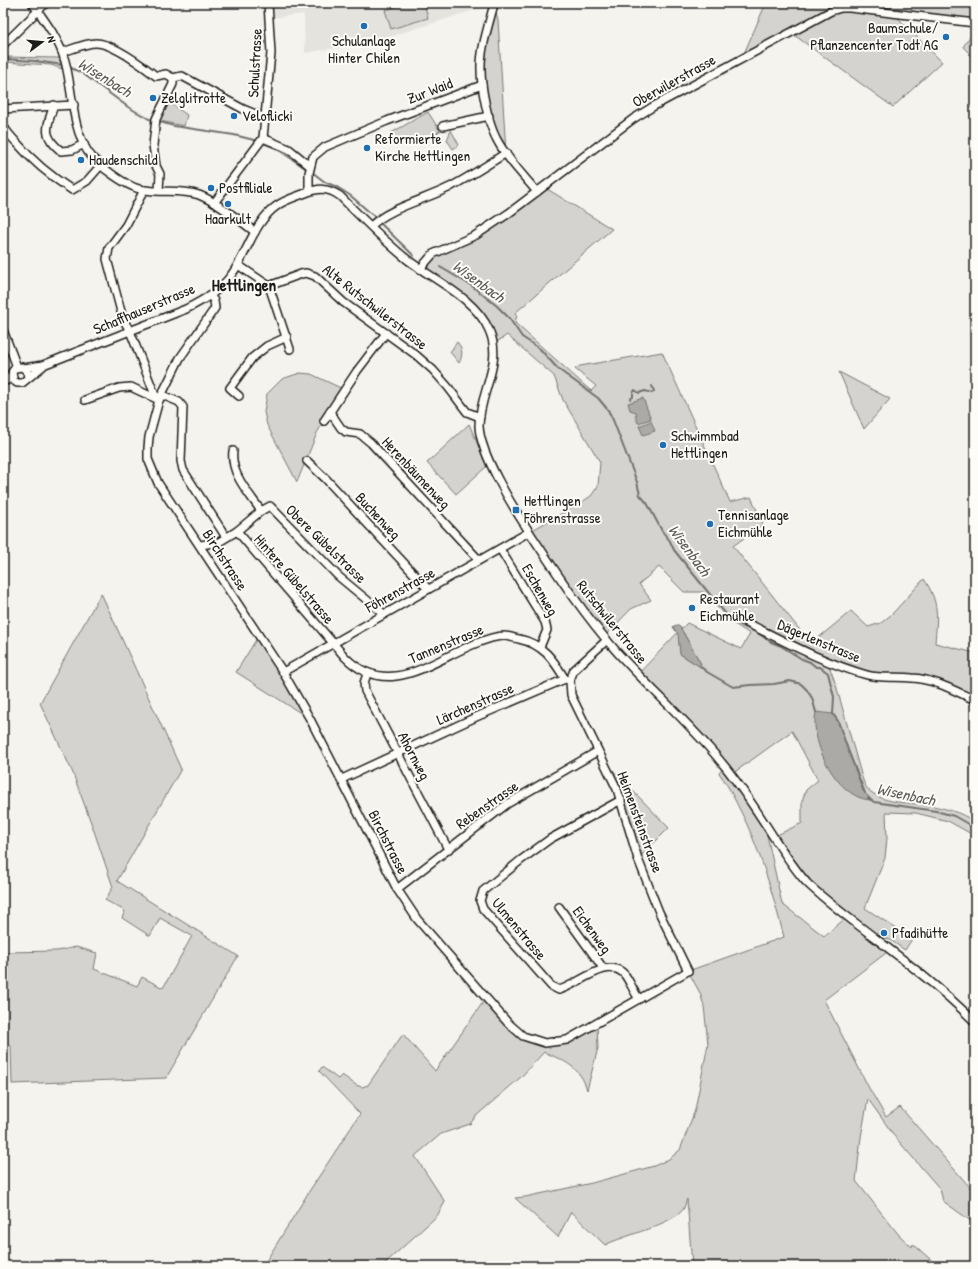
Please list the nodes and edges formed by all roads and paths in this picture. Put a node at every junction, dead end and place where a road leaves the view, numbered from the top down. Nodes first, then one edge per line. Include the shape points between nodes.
1 (32, 3) edge
2 (46, 3) edge
3 (268, 3) edge
4 (494, 4) edge
5 (38, 11) junction
6 (975, 23) edge
7 (3, 45) edge
8 (63, 52) junction
9 (173, 78) junction
10 (482, 85) junction
11 (54, 105) junction
12 (74, 105) junction
13 (3, 109) edge
14 (489, 116) junction
15 (265, 118) junction
16 (3, 124) edge
17 (443, 126) dead end
18 (261, 141) junction
19 (84, 144) junction
20 (506, 153) junction
21 (101, 165) junction
22 (310, 169) junction
23 (144, 190) junction
24 (159, 190) junction
25 (309, 191) junction
26 (537, 192) junction
27 (214, 203) junction
28 (375, 222) junction
29 (255, 232) junction
30 (238, 266) junction
31 (420, 269) junction
32 (269, 286) junction
33 (210, 295) junction
34 (3, 330) edge
35 (130, 331) junction
36 (386, 334) junction
37 (287, 337) junction
38 (290, 349) dead end
39 (43, 365) junction
40 (21, 367) junction
41 (28, 378) junction
42 (7, 379) edge
43 (239, 396) dead end
44 (160, 398) junction
45 (85, 400) dead end
46 (330, 412) junction
47 (480, 417) junction
48 (324, 421) dead end
49 (233, 451) dead end
50 (307, 461) dead end
51 (261, 511) junction
52 (237, 531) junction
53 (530, 532) junction
54 (226, 537) junction
55 (201, 545) junction
56 (500, 549) junction
57 (479, 560) junction
58 (428, 589) junction
59 (384, 614) junction
60 (747, 623) dead end
61 (606, 640) junction
62 (332, 643) junction
63 (540, 647) junction
64 (283, 672) junction
65 (367, 674) junction
66 (567, 680) junction
67 (975, 700) edge
68 (598, 751) junction
69 (398, 753) junction
70 (342, 779) junction
71 (621, 800) junction
72 (448, 849) junction
73 (397, 889) junction
74 (559, 907) dead end
75 (603, 968) junction
76 (688, 971) joint
77 (639, 1000) junction
78 (975, 1022) edge

1 - 5 street
2 - 5 street
3 - 15 street, Schulstrasse via 271,53
4 - 10 street via 482,58
5 - 7 street
5 - 8 street
6 - 26 street, Oberwilerstrasse via 850,8 831,11 654,106 607,137
8 - 9 street via 88,44 101,43 137,61 156,76 166,74
8 - 12 street
9 - 15 street via 182,76
9 - 24 street via 173,84 156,122 153,145 156,166 160,174
10 - 14 street
10 - 22 street, Zur Waid via 325,147 313,157
11 - 12 street
11 - 13 street
11 - 19 street via 46,129 52,144 61,151 72,150
12 - 19 street
14 - 17 street
14 - 20 street via 496,137
15 - 18 street, Schulstrasse
16 - 21 street via 6,131 30,158 49,175 72,190 87,181
18 - 22 street via 289,149
18 - 27 street
19 - 21 street
20 - 26 street
20 - 28 street via 472,175
21 - 23 street via 130,186
22 - 25 street
23 - 24 street
23 - 35 street via 126,225 109,248 107,259 123,319
24 - 27 street via 196,194
25 - 28 street, Schaffhauserstrasse via 333,191
25 - 29 street, Schaffhauserstrasse via 277,205
26 - 31 street, Oberwilerstrasse via 487,229 433,254
27 - 29 street
28 - 31 street, Schaffhauserstrasse via 407,259
29 - 30 street, Schaffhauserstrasse
30 - 32 street
30 - 33 street, Schaffhauserstrasse via 221,287
31 - 47 street, Rutschwilerstrasse via 471,305 490,332 494,344 494,364
32 - 36 street, Alte Rutschwilerstrasse via 301,274 310,274
32 - 37 street
33 - 35 street, Schaffhauserstrasse via 186,309
33 - 44 street, Birchstrasse via 215,308 180,358
34 - 40 street
35 - 39 street, Schaffhauserstrasse
35 - 44 street via 155,395
36 - 46 street
36 - 47 street, Alte Rutschwilerstrasse via 432,370 466,412
37 - 38 street
37 - 43 street via 267,346 252,358 230,388
39 - 40 street, Schaffhauserstrasse
39 - 41 street, Schaffhauserstrasse
40 - 41 street via 28,373
40 - 42 street via 13,370
41 - 42 street via 19,383
44 - 45 street via 131,387 119,388
44 - 54 street via 179,402 183,407 181,462
44 - 55 street, Birchstrasse via 149,437 148,459 151,470
46 - 48 street
46 - 57 street, Herenbäumenweg via 346,432 360,434 371,443
47 - 53 street, Rutschwilerstrasse via 480,438 484,450
49 - 51 street via 237,475
50 - 58 street, Buchenweg
51 - 52 street
51 - 59 street, Obere Gübelstrasse via 270,506 306,546
52 - 54 street
52 - 62 street, Hintere Gübelstrasse
53 - 56 street, Föhrenstrasse
53 - 61 street, Rutschwilerstrasse
54 - 55 street via 219,542
55 - 64 street, Birchstrasse
56 - 57 street, Föhrenstrasse
56 - 63 street, Eschenweg via 545,622 547,630
57 - 58 street, Föhrenstrasse
58 - 59 street, Föhrenstrasse
59 - 62 street, Föhrenstrasse
60 - 67 street, Dägerlenstrasse via 834,664 877,677 929,681
61 - 66 street
61 - 78 street, Rutschwilerstrasse via 732,774 789,861 806,881
62 - 64 street, Föhrenstrasse
62 - 65 street, Tannenstrasse via 350,663
63 - 65 street, Tannenstrasse via 504,636 484,640 402,676 391,678
63 - 66 street, Tannenstrasse
64 - 70 street, Birchstrasse
65 - 69 street, Ahornweg via 365,691
66 - 68 street, Heimensteinstrasse via 571,695
66 - 69 street, Lärchenstrasse via 476,717
68 - 71 street, Heimensteinstrasse
68 - 72 street, Rebenstrasse via 507,804
69 - 70 street, Lärchenstrasse
69 - 72 street, Ahornweg
70 - 73 street, Birchstrasse
71 - 75 street, Ulmenstrasse via 544,843 483,891 480,901 483,909 551,986 559,990 568,988
71 - 76 street, Heimensteinstrasse via 638,860 659,912
72 - 73 street, Rebenstrasse
73 - 77 street, Birchstrasse via 431,936 508,1023 523,1036 545,1043 567,1040
74 - 75 street, Eichenweg
75 - 77 street via 613,967 624,974
76 - 77 street, Birchstrasse

